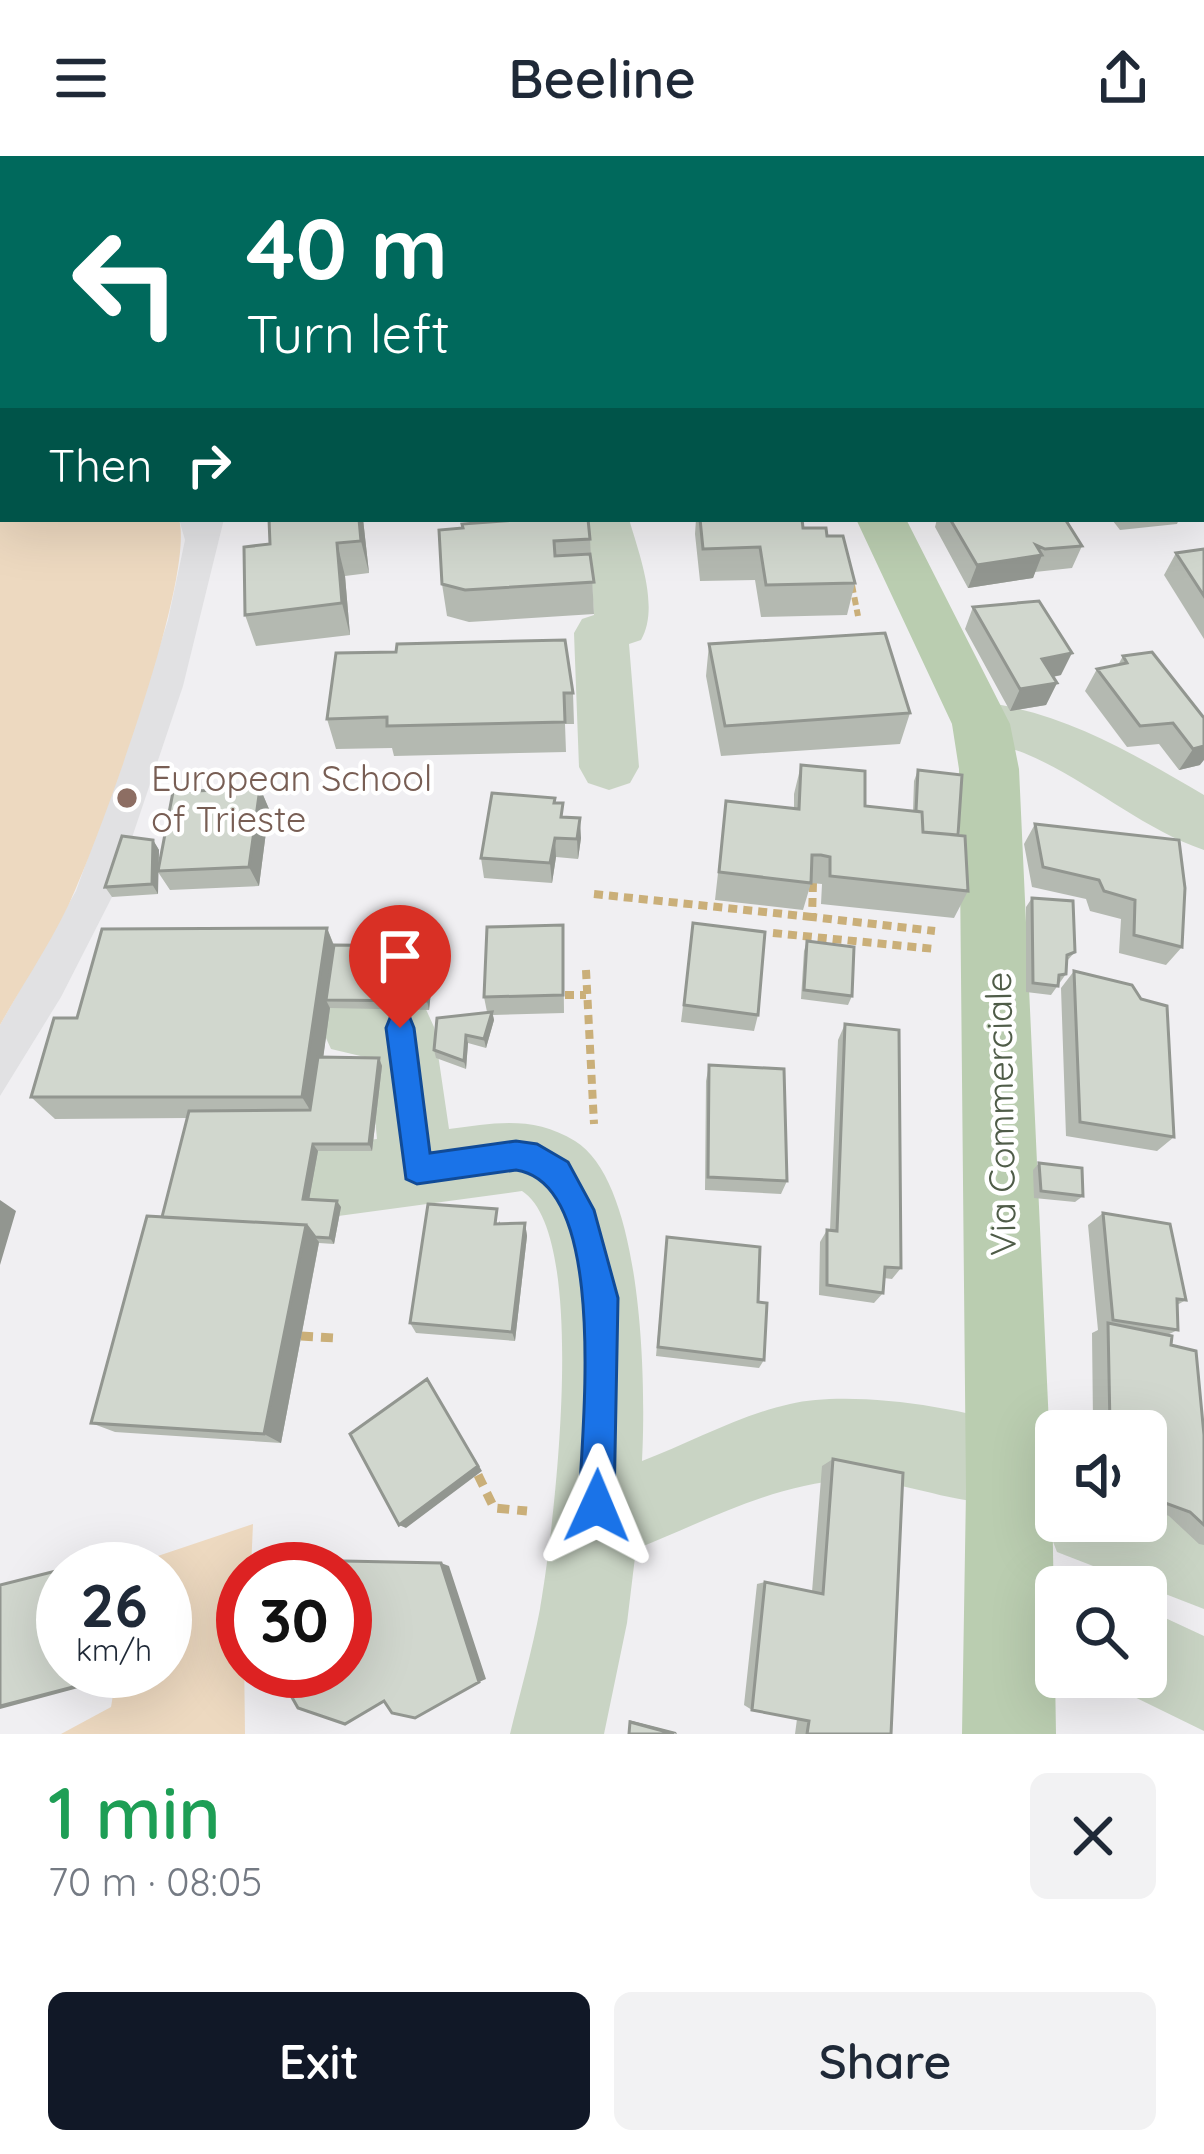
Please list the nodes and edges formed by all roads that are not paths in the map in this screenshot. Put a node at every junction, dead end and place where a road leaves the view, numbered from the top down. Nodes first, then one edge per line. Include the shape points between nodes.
1 (605, 522) edge
2 (881, 522) edge
3 (981, 724) junction
4 (609, 767) dead end
5 (1204, 825) edge
6 (356, 1027) dead end
7 (417, 1169) junction
8 (331, 1181) dead end
9 (1024, 1488) edge
10 (572, 1509) junction
11 (1143, 1542) edge
12 (1204, 1565) edge
13 (1032, 1595) edge
14 (1167, 1666) edge
15 (1204, 1685) edge
16 (557, 1734) edge
17 (1009, 1734) edge

1 - 4 street via 622,626 601,633
2 - 3 main road, Via Commerciale
3 - 5 street via 1029,730
3 - 9 main road, Via Commerciale via 994,832
6 - 7 street via 400,1028
7 - 8 street
7 - 10 street via 537,1159 571,1192 602,1298
9 - 10 street via 851,1438 788,1446 635,1507
9 - 13 main road, Via Commerciale
10 - 16 street via 585,1606
11 - 12 street
13 - 17 main road, Via Commerciale
14 - 15 street

